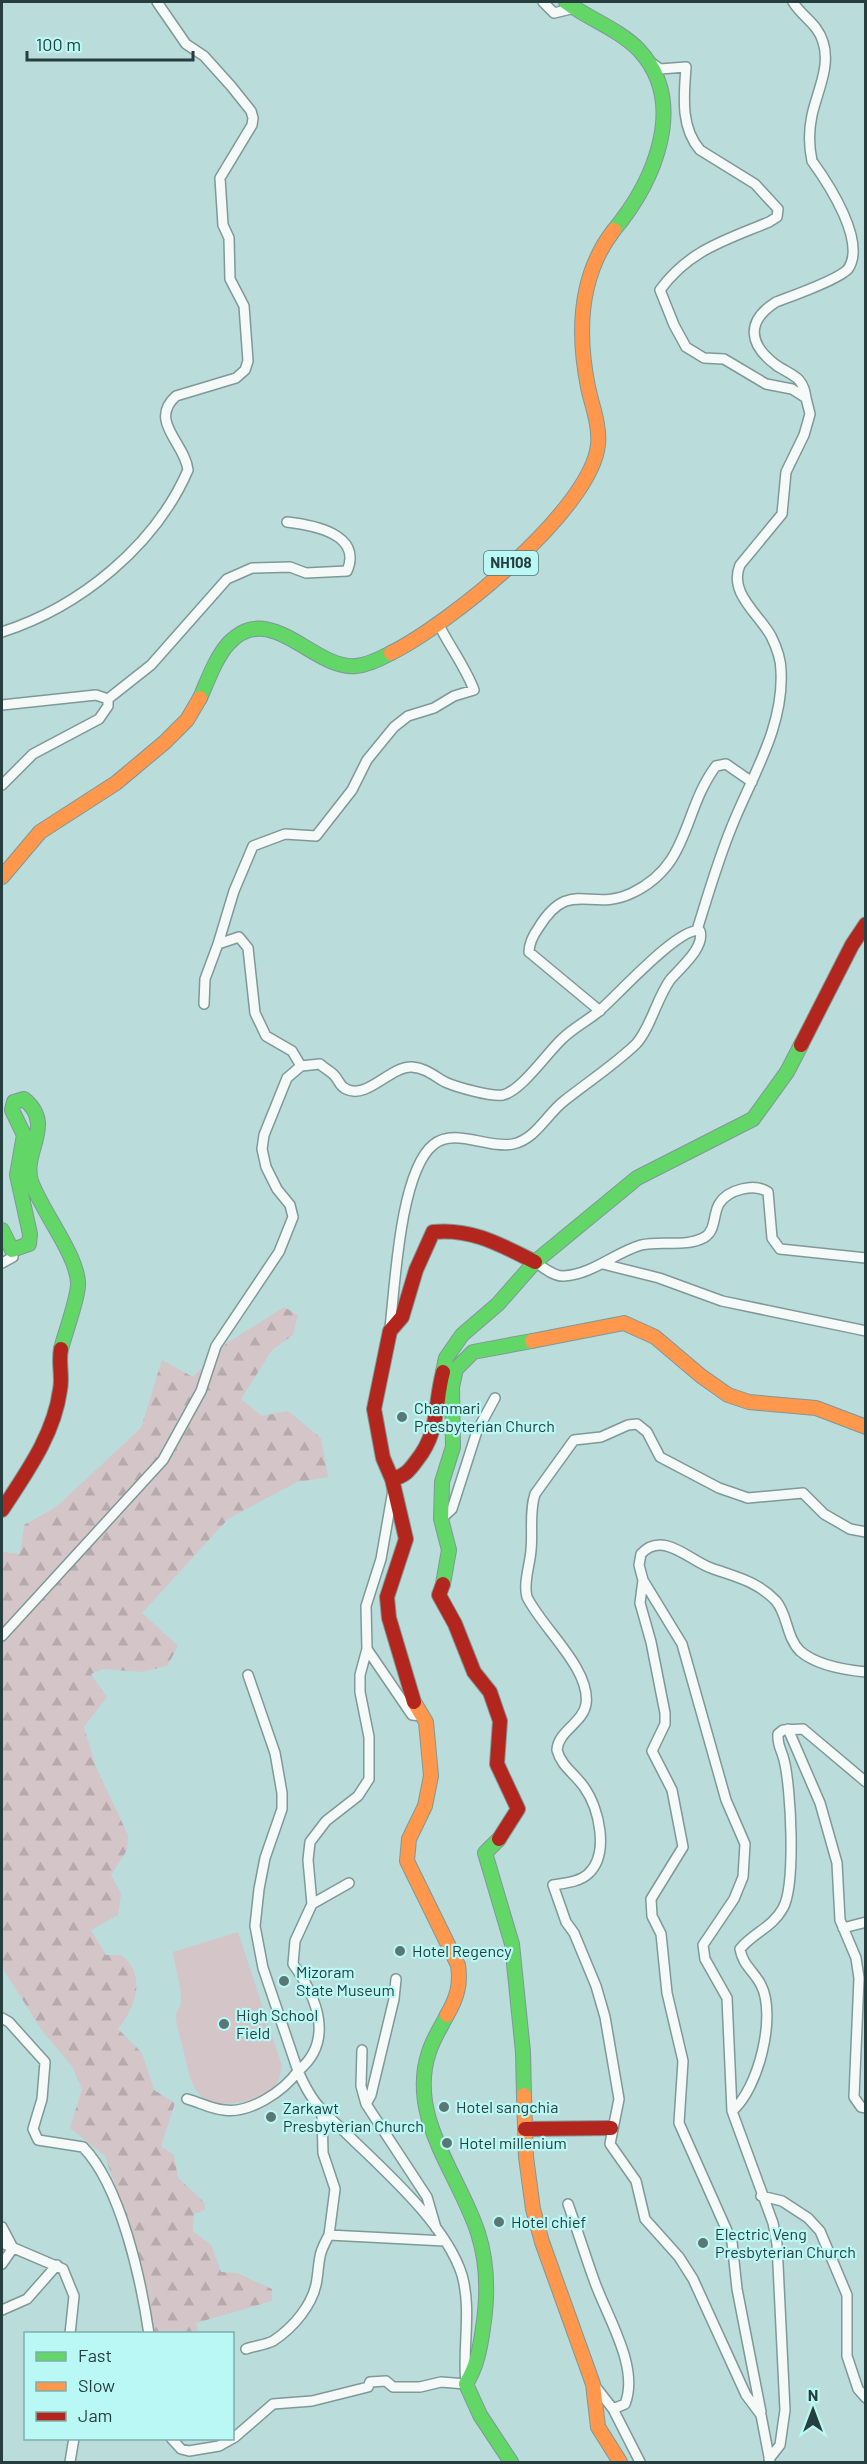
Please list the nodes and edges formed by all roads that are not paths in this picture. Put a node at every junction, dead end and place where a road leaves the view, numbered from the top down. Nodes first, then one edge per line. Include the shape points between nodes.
1 (157, 2) edge
2 (543, 2) edge
3 (793, 2) edge
4 (571, 5) edge
5 (645, 58) junction
6 (806, 398) junction
7 (287, 522) dead end
8 (438, 623) junction
9 (2, 632) edge
10 (108, 699) junction
11 (2, 705) edge
12 (752, 782) junction
13 (2, 785) edge
14 (2, 877) edge
15 (866, 924) edge
16 (698, 930) junction
17 (218, 944) junction
18 (204, 1004) dead end
19 (600, 1011) junction
20 (301, 1066) junction
21 (2, 1230) edge
22 (12, 1250) junction
23 (866, 1258) edge
24 (536, 1262) junction
25 (2, 1263) edge
26 (603, 1264) junction
27 (390, 1330) junction
28 (866, 1331) edge
29 (495, 1398) dead end
30 (866, 1427) edge
31 (393, 1483) junction
32 (2, 1509) edge
33 (441, 1519) junction
34 (866, 1532) edge
35 (643, 1580) junction
36 (2, 1636) edge
37 (367, 1649) junction
38 (866, 1672) edge
39 (248, 1675) dead end
40 (422, 1716) junction
41 (788, 1729) junction
42 (866, 1782) edge
43 (349, 1883) dead end
44 (312, 1904) junction
45 (866, 1922) edge
46 (843, 1928) junction
47 (396, 1979) dead end
48 (2, 2018) edge
49 (362, 2050) dead end
50 (298, 2071) junction
51 (187, 2099) dead end
52 (366, 2104) junction
53 (866, 2108) edge
54 (732, 2111) junction
55 (322, 2114) junction
56 (611, 2128) junction
57 (525, 2129) junction
58 (761, 2196) junction
59 (568, 2204) dead end
60 (2, 2227) edge
61 (436, 2230) junction
62 (329, 2235) junction
63 (445, 2241) junction
64 (2, 2243) edge
65 (13, 2248) junction
66 (2, 2264) edge
67 (57, 2265) junction
68 (2, 2310) edge
69 (70, 2332) edge
70 (149, 2332) edge
71 (246, 2349) dead end
72 (466, 2384) junction
73 (593, 2384) junction
74 (866, 2398) edge
75 (613, 2409) junction
76 (761, 2415) junction
77 (234, 2438) edge
78 (74, 2440) edge
79 (172, 2440) edge
80 (230, 2440) edge
81 (770, 2461) edge
82 (70, 2463) edge
83 (511, 2463) edge
84 (620, 2463) edge
85 (640, 2463) edge

1 - 9 street via 186,44 214,67 251,111 252,125 220,178 223,225 229,238 230,279 244,306 248,361 236,378 176,396 169,402 166,428 183,452 188,470 160,518 127,558 64,603
2 - 4 street via 554,13
3 - 6 street via 816,26 824,43 825,60 811,117 810,153 845,208 855,255 848,270 776,302 756,322 759,350 797,378
4 - 5 main road, NH108 via 628,41
5 - 6 street via 660,69 686,67 683,101 693,142 755,184 778,209 777,217 769,222 700,250 672,273 660,290 674,325 686,347 704,358 724,359 766,384 792,389
5 - 8 main road, NH108 via 658,87 663,134 637,201 597,255 588,280 584,360 599,428 599,447 593,465 568,504 542,534
6 - 12 street via 810,414 786,472 782,514 736,574 753,615 771,636 781,672 776,724
7 - 10 street via 317,526 338,536 349,549 351,562 346,571 306,573 290,567 252,568 226,579 151,665
8 - 14 main road, NH108 via 369,663 355,666 326,659 285,636 266,631 250,630 233,639 223,651 198,703 176,731 122,778 46,827 16,856
8 - 17 street via 474,690 408,716 394,728 367,760 352,790 316,836 285,834 253,846
10 - 11 street via 96,695
10 - 13 street via 99,719 33,754
12 - 16 street via 717,862
12 - 19 street via 726,764 716,766 700,790 683,843 662,872 632,893 616,898 562,900 542,921 529,952
15 - 24 main road via 787,1072 753,1119 638,1178
16 - 19 street via 650,962
16 - 27 street via 700,941 669,981 638,1042 562,1102 535,1132 513,1144 450,1137 434,1143 417,1163 409,1188
17 - 18 street via 205,979
17 - 20 street via 233,937 244,941 255,1013 266,1036 292,1052
19 - 20 street via 563,1037 518,1087 501,1095 465,1088 412,1068 397,1070 365,1089 348,1090 320,1064
20 - 36 street via 287,1078 276,1100 262,1149 266,1167 290,1205 293,1217 279,1252 216,1346 201,1391 163,1460
21 - 22 main road
22 - 25 street via 12,1257
22 - 32 main road via 26,1247 30,1234 17,1175 24,1135 12,1110 14,1102 24,1099 38,1118 30,1173 34,1187 78,1282 60,1355 61,1388 55,1417 35,1459
23 - 26 street via 780,1249 772,1238 768,1192 755,1187 723,1199 711,1230 703,1238 643,1245
24 - 26 street via 561,1276
24 - 27 main road via 477,1233 451,1229 434,1232 416,1270 402,1317
24 - 31 main road via 498,1304 462,1335 446,1358 437,1394 437,1421 428,1447 405,1476
26 - 28 street via 659,1278 722,1301
27 - 31 main road via 374,1409 383,1458
29 - 33 street via 477,1431 452,1509
30 - 33 main road via 810,1407 773,1406 729,1395 706,1381 662,1339 624,1323 491,1347 473,1352 456,1369 452,1387 453,1446 442,1482
31 - 37 street via 381,1559 366,1606
31 - 40 main road via 406,1539 387,1597 389,1618 405,1676
33 - 57 main road via 449,1550 439,1595 456,1624 474,1672 490,1692 500,1721 497,1764 518,1809 506,1832 485,1853 512,1944 523,2052
34 - 56 street via 850,1529 824,1514 803,1492 748,1498 719,1488 660,1457 647,1432 638,1424 601,1437 574,1440 535,1494 525,1590 531,1606 580,1672 585,1687 584,1712 561,1738 557,1750 594,1807 600,1846 597,1862 587,1875 553,1885 593,1977 605,2017 618,2099
35 - 38 street via 640,1554 653,1546 674,1547 710,1568 759,1586 776,1602 788,1633 801,1651 828,1664
35 - 54 street via 682,1644 726,1800 745,1844 743,1877 734,1899 703,1945 705,1959 727,1998
35 - 76 street via 640,1603 665,1713 665,1724 652,1751 672,1790 683,1840 680,1854 651,1899 661,1934 667,1993 683,2061 679,2123 732,2242
37 - 40 street via 412,1714
37 - 44 street via 360,1692 369,1737 369,1779 358,1796 326,1821 310,1842
39 - 50 street via 274,1753 282,1793 282,1809 265,1858 255,1926 266,1975
40 - 72 main road via 426,1722 431,1776 425,1806 409,1839 407,1862 459,1962 461,1978 459,1995 433,2041 425,2066 425,2092 443,2158 478,2233 488,2292 479,2365
41 - 42 street via 813,1736
41 - 46 street via 820,1803 837,1863
41 - 54 street via 778,1734 777,1744 784,1761 787,1790 791,1854 788,1895 773,1923 740,1949 744,1965 761,1985 765,2029 762,2054 747,2095
43 - 44 street
44 - 50 street via 295,1941 294,1964 310,1986 319,2024 310,2061
45 - 46 street
46 - 53 street via 860,1978 854,2097
47 - 52 street
48 - 70 street via 45,2062 42,2100 33,2129 35,2137 83,2147 104,2176 137,2274
49 - 52 street via 361,2086
50 - 51 street via 279,2091 236,2111
50 - 55 street via 307,2094
52 - 61 street via 427,2197
54 - 58 street
55 - 61 street via 386,2173
55 - 62 street via 323,2153 335,2189
56 - 57 main road
56 - 76 street via 610,2144 636,2181 643,2214 693,2279 746,2395
57 - 73 main road via 528,2172 542,2242
58 - 74 street via 782,2201 819,2230 847,2295 847,2356 858,2389
58 - 81 street via 777,2244 785,2410 780,2445
59 - 75 street via 627,2368 627,2400 621,2408
60 - 65 street
61 - 63 street
62 - 63 street
62 - 71 street via 320,2250 317,2279 304,2312 270,2343
63 - 72 street via 466,2294
64 - 65 street
65 - 66 street
65 - 67 street
67 - 68 street via 27,2298
67 - 69 street via 70,2282 74,2296
72 - 77 street via 441,2382 393,2387 386,2381 370,2382 368,2387 312,2401 273,2404
72 - 83 main road via 480,2415
73 - 75 street
73 - 84 main road via 598,2427
75 - 85 street
76 - 81 street
78 - 82 street
79 - 80 street via 189,2451 219,2446

